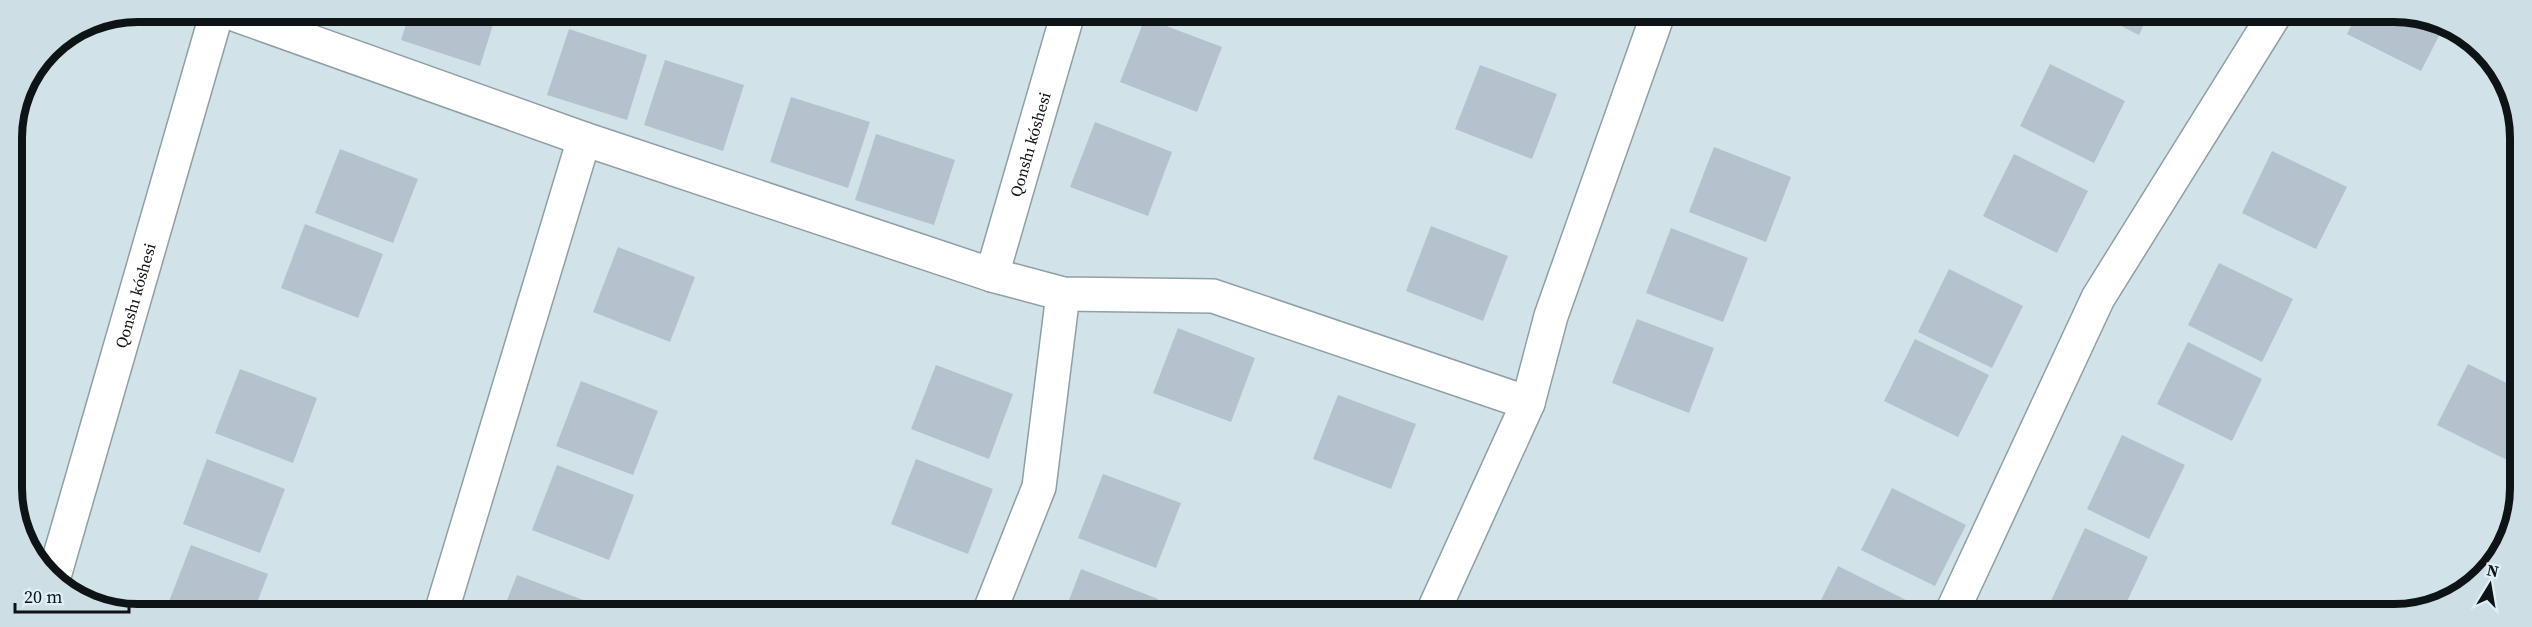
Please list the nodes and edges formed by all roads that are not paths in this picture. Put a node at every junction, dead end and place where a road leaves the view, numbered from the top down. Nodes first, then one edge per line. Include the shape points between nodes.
1 (214, 22) edge
2 (256, 22) edge
3 (1065, 22) edge
4 (1655, 22) edge
5 (2270, 22) edge
6 (584, 139) junction
7 (992, 275) junction
8 (1063, 294) junction
9 (1528, 403) junction
10 (56, 569) edge
11 (444, 604) edge
12 (993, 604) edge
13 (1437, 604) edge
14 (1956, 604) edge

1 - 10 street, Qonshı kóshesi
2 - 6 street
3 - 7 street, Qonshı kóshesi
4 - 9 street via 1551,316
5 - 14 street via 2097,298
6 - 7 street
6 - 11 street
7 - 8 street
8 - 9 street via 1213,296
8 - 12 street via 1039,488
9 - 13 street

